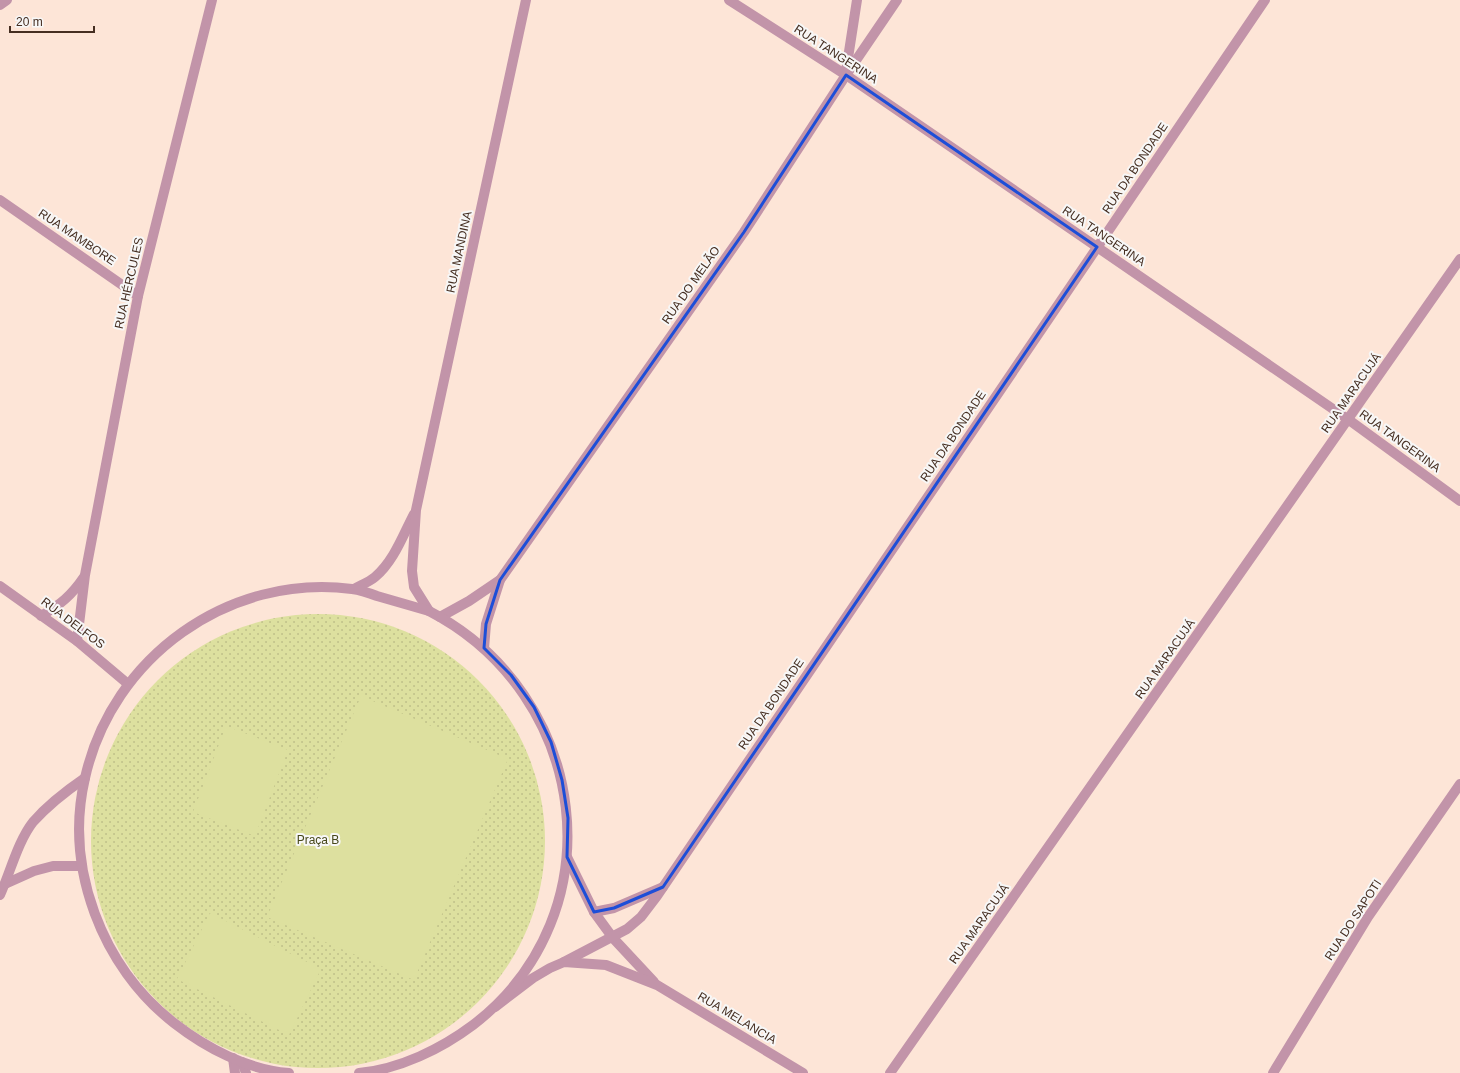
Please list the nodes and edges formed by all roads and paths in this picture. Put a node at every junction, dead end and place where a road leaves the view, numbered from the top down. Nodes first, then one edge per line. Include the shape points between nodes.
1 (7, 0) edge
2 (212, 0) edge
3 (526, 0) edge
4 (729, 0) edge
5 (857, 0) edge
6 (897, 0) edge
7 (1265, 0) edge
8 (0, 5) edge
9 (846, 75) junction
10 (0, 200) edge
11 (1097, 247) junction
12 (1460, 259) edge
13 (138, 296) junction
14 (1349, 420) junction
15 (1460, 501) edge
16 (416, 510) junction
17 (85, 575) junction
18 (500, 580) junction
19 (0, 586) edge
20 (354, 589) junction
21 (429, 611) junction
22 (41, 616) junction
23 (440, 617) junction
24 (77, 641) junction
25 (484, 648) junction
26 (128, 684) junction
27 (84, 778) junction
28 (1460, 784) edge
29 (567, 857) junction
30 (82, 866) junction
31 (5, 884) junction
32 (663, 887) junction
33 (0, 895) edge
34 (594, 912) junction
35 (613, 938) junction
36 (564, 962) junction
37 (657, 985) junction
38 (490, 1011) junction
39 (238, 1060) junction
40 (234, 1073) edge
41 (246, 1073) edge
42 (289, 1073) edge
43 (364, 1073) edge
44 (803, 1073) edge
45 (890, 1073) edge
46 (1273, 1073) edge

1 - 8 street
2 - 13 street, RUA HÉRCULES
3 - 16 street, RUA MANDINA
4 - 9 street, RUA TANGERINA
5 - 9 street
6 - 9 street, RUA DO MELÃO
7 - 11 street, RUA DA BONDADE
9 - 11 street, RUA TANGERINA
9 - 18 street, RUA DO MELÃO via 744,232
10 - 13 street, RUA MAMBORE
11 - 14 street, RUA TANGERINA
11 - 32 street, RUA DA BONDADE
12 - 14 street, RUA MARACUJÁ
13 - 17 street, RUA HÉRCULES
14 - 15 street, RUA TANGERINA
14 - 45 street, RUA MARACUJÁ
16 - 20 street, RUA MANDINA via 383,569 374,578
16 - 21 street, RUA MANDINA via 412,570 414,587
17 - 22 street, RUA HÉRCULES via 73,594
17 - 24 street, RUA HÉRCULES
18 - 23 street, RUA DO MELÃO
18 - 25 street, RUA DO MELÃO via 486,624
19 - 22 street, RUA DELFOS
20 - 21 street
20 - 26 street via 316,587 278,591 241,601 206,616 174,637 146,662
21 - 23 street
22 - 24 street, RUA DELFOS
23 - 25 street
24 - 26 street, RUA DELFOS
25 - 29 street via 511,676 529,701 551,742 562,780 568,818
26 - 27 street via 101,729
27 - 30 street via 79,822
27 - 31 street via 56,798 32,823 14,858
28 - 46 street, RUA DO SAPOTI via 1368,917
29 - 34 street, RUA MELANCIA
29 - 38 street via 561,892 550,925 534,957 515,986
30 - 31 street via 53,866
30 - 39 street via 92,908 109,947 132,982 161,1013 195,1039
31 - 33 street
32 - 34 street via 614,908
32 - 35 street, RUA DA BONDADE via 641,917
34 - 35 street, RUA MELANCIA
35 - 36 street, RUA DA BONDADE
35 - 37 street, RUA MELANCIA
36 - 37 street, RUA MELANCIA via 606,965
36 - 38 street, RUA MELANCIA via 533,978
37 - 44 street, RUA MELANCIA
38 - 43 street via 454,1039 419,1057
39 - 40 street
39 - 41 street
39 - 42 street

